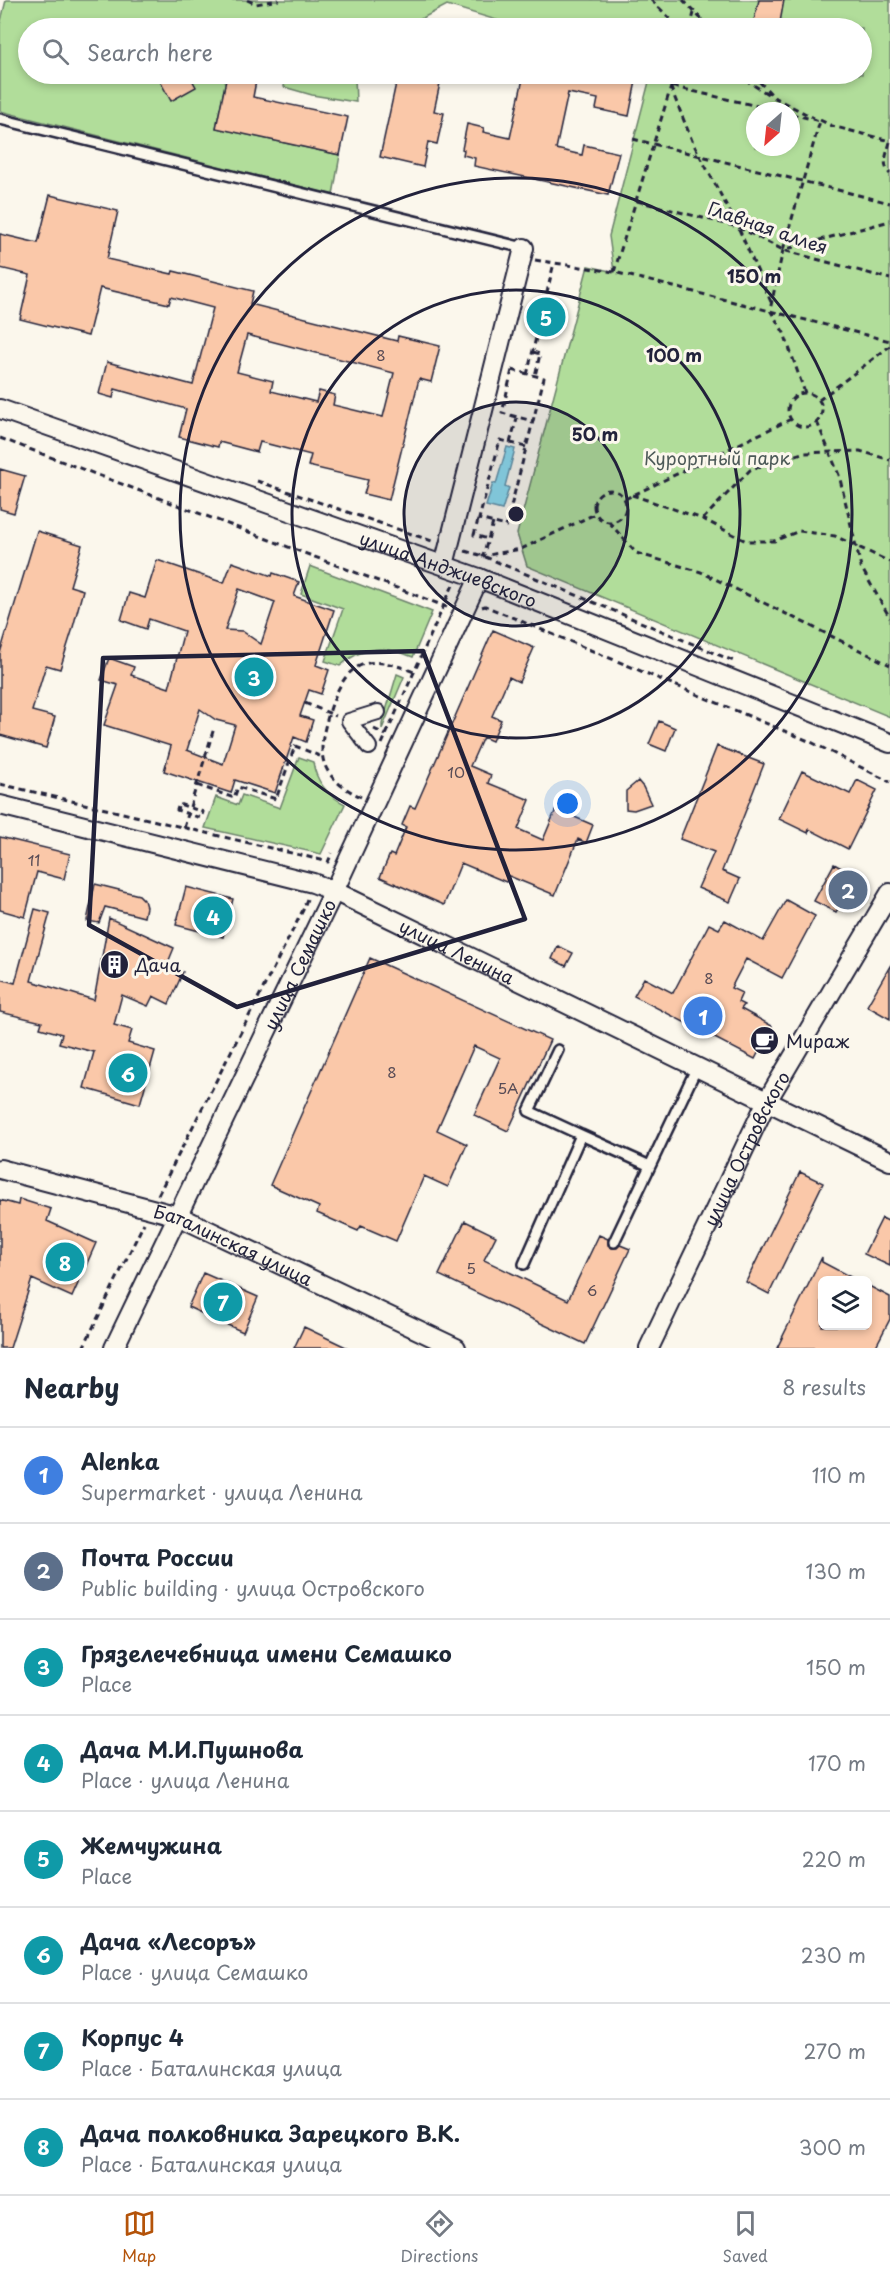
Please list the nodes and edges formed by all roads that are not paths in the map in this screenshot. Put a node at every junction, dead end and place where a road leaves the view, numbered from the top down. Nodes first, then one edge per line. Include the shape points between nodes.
1 (0, 119) edge
2 (524, 248) joint
3 (0, 409) edge
4 (451, 568) junction
5 (479, 578) junction
6 (378, 712) dead end
7 (890, 743) edge
8 (375, 746) road end
9 (0, 805) edge
10 (334, 891) junction
11 (890, 893) edge
12 (558, 1050) dead end
13 (697, 1067) junction
14 (767, 1101) junction
15 (581, 1136) junction
16 (890, 1161) edge
17 (650, 1166) junction
18 (0, 1169) edge
19 (178, 1216) junction
20 (614, 1242) dead end
21 (524, 1264) dead end
22 (114, 1348) edge
23 (456, 1348) edge
24 (649, 1348) edge

1 - 2 lane
2 - 4 street
3 - 4 street, улица Анджиевского
4 - 5 street, улица Анджиевского
5 - 7 street, улица Анджиевского
5 - 10 street, улица Семашко
6 - 8 street via 349,721
9 - 10 street, улица Ленина
10 - 13 street, улица Ленина
10 - 19 street, улица Семашко
11 - 14 street, улица Островского
12 - 15 lane via 529,1111
13 - 14 street, улица Ленина
13 - 17 lane
14 - 16 street, улица Ленина
14 - 24 street, улица Островского
15 - 17 lane
15 - 21 lane
17 - 20 lane
18 - 19 street, Баталинская улица
19 - 22 street, улица Семашко
19 - 23 street, Баталинская улица

